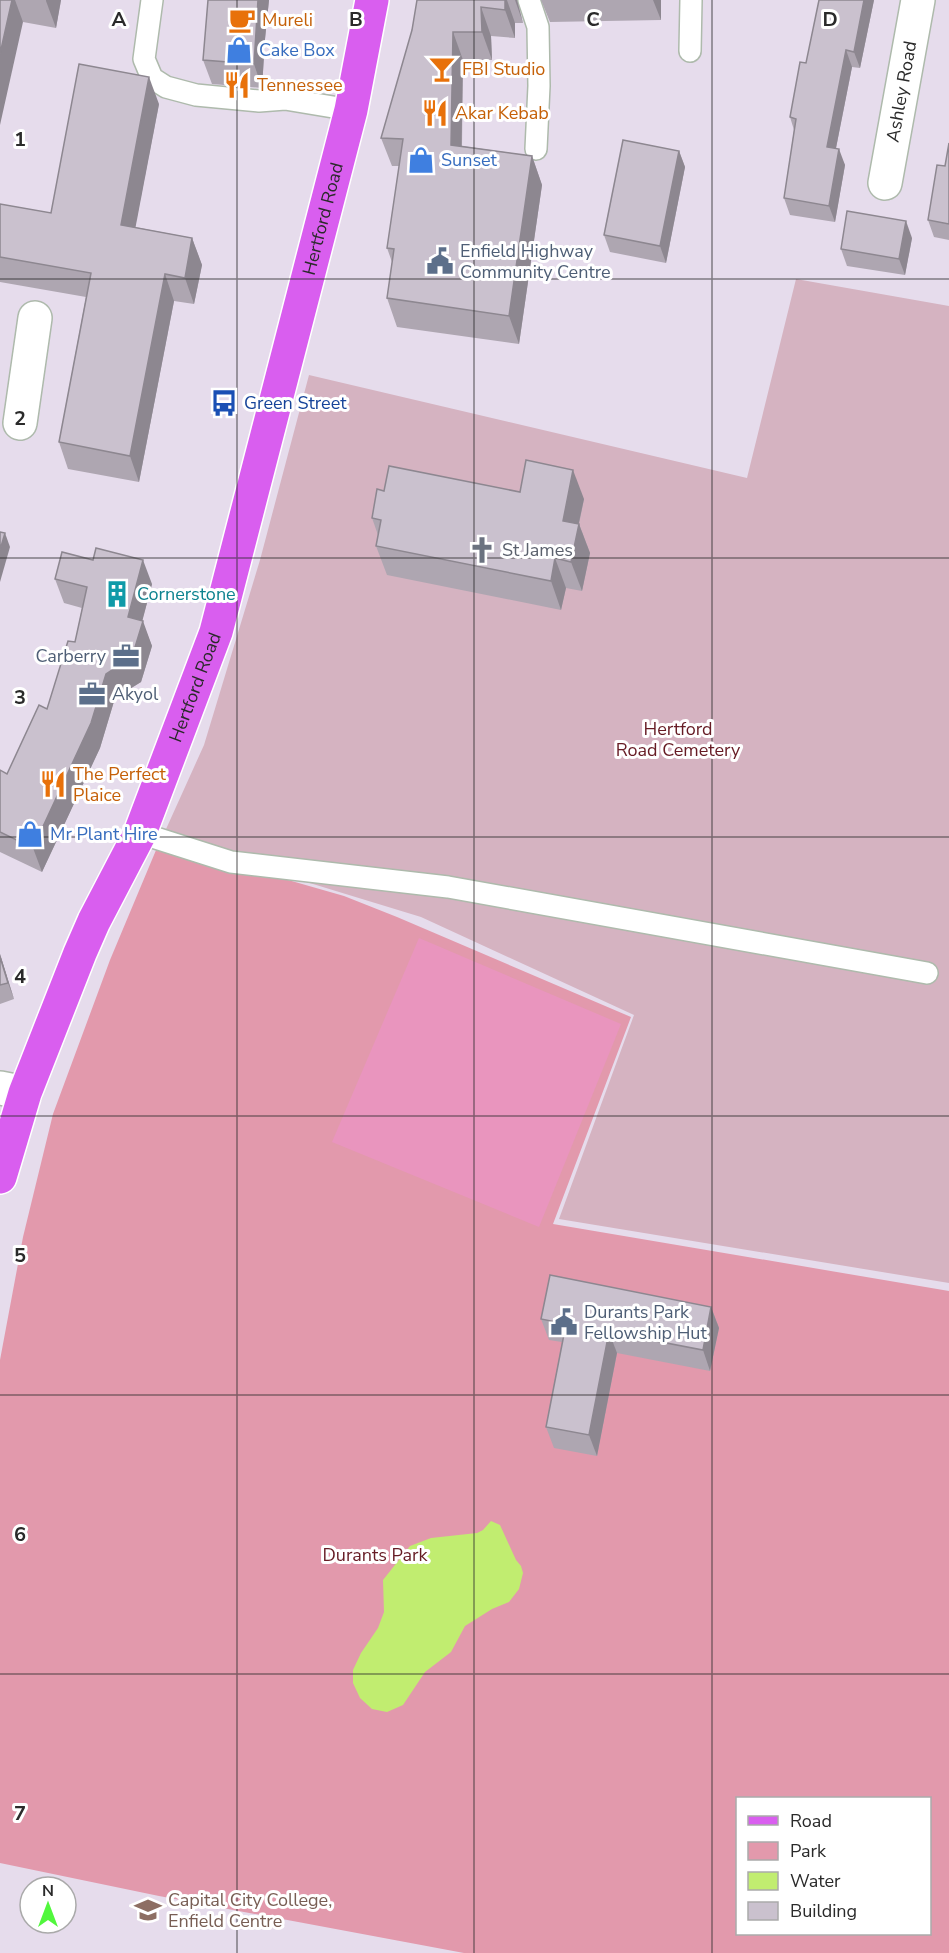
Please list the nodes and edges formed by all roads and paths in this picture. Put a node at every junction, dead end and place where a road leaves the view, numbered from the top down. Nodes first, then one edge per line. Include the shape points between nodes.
1 (152, 0) edge
2 (372, 0) edge
3 (529, 0) edge
4 (691, 0) edge
5 (918, 0) edge
6 (690, 51) dead end
7 (351, 110) junction
8 (536, 149) dead end
9 (885, 183) dead end
10 (35, 318) dead end
11 (14, 363) edge
12 (20, 423) dead end
13 (140, 833) junction
14 (927, 974) dead end
15 (13, 1090) edge
16 (0, 1177) edge

1 - 7 lane via 144,59 152,78 166,87 196,95 285,99
2 - 7 main road, Hertford Road
3 - 8 lane via 538,27
4 - 6 lane
5 - 9 street, Ashley Road
7 - 13 main road, Hertford Road via 216,632
10 - 11 street
11 - 12 street
13 - 14 lane via 231,862 448,887
13 - 15 main road, Hertford Road
15 - 16 main road, Hertford Road

